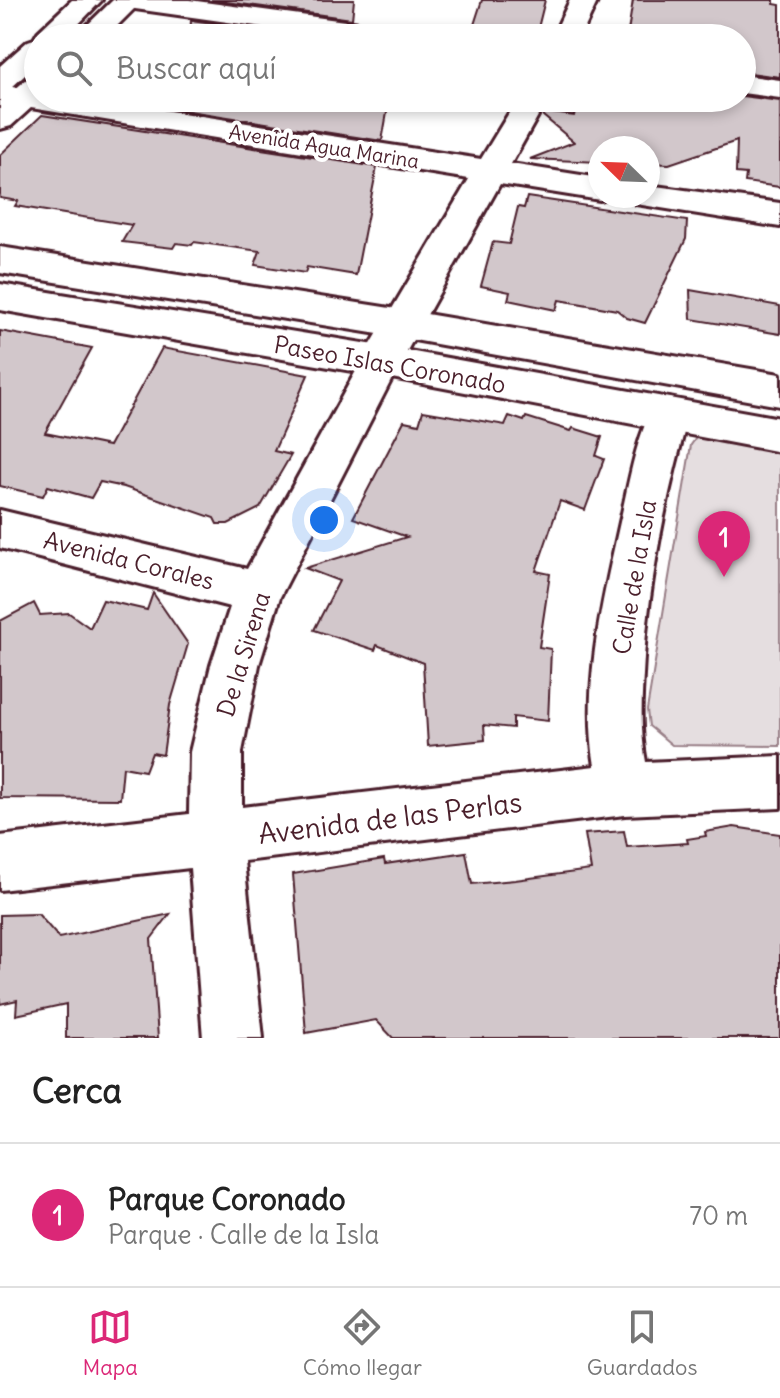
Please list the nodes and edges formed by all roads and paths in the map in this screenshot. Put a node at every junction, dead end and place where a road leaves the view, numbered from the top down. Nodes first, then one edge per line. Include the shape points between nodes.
1 (88, 0) edge
2 (128, 0) edge
3 (584, 0) edge
4 (63, 24) edge
5 (103, 24) edge
6 (302, 24) edge
7 (573, 24) edge
8 (756, 86) edge
9 (780, 89) edge
10 (16, 90) edge
11 (141, 112) edge
12 (525, 112) edge
13 (0, 119) edge
14 (489, 173) junction
15 (588, 187) edge
16 (660, 198) edge
17 (780, 215) edge
18 (0, 260) edge
19 (0, 297) edge
20 (392, 342) junction
21 (780, 390) edge
22 (669, 414) junction
23 (780, 435) edge
24 (0, 529) edge
25 (258, 593) junction
26 (780, 782) edge
27 (625, 789) junction
28 (215, 839) junction
29 (0, 863) edge
30 (233, 1038) edge

1 - 4 street
2 - 5 street
2 - 6 street
3 - 7 street
8 - 9 street
10 - 13 street
11 - 14 street, Avenida Agua Marina
12 - 14 street, De la Sirena
14 - 15 street, Avenida Agua Marina
14 - 20 street, De la Sirena
16 - 17 street
18 - 20 street, Paseo Islas Coronado
19 - 20 street, Paseo Islas Coronado
20 - 21 street, Paseo Islas Coronado
20 - 22 street, Paseo Islas Coronado
20 - 25 street, De la Sirena
22 - 23 street, Paseo Islas Coronado
22 - 27 street, Calle de la Isla via 625,603 614,728
24 - 25 street, Avenida Corales
25 - 28 street, De la Sirena via 216,752
26 - 27 street, Avenida de las Perlas
27 - 28 street, Avenida de las Perlas
28 - 29 street, Avenida de las Perlas
28 - 30 street, De la Sirena

